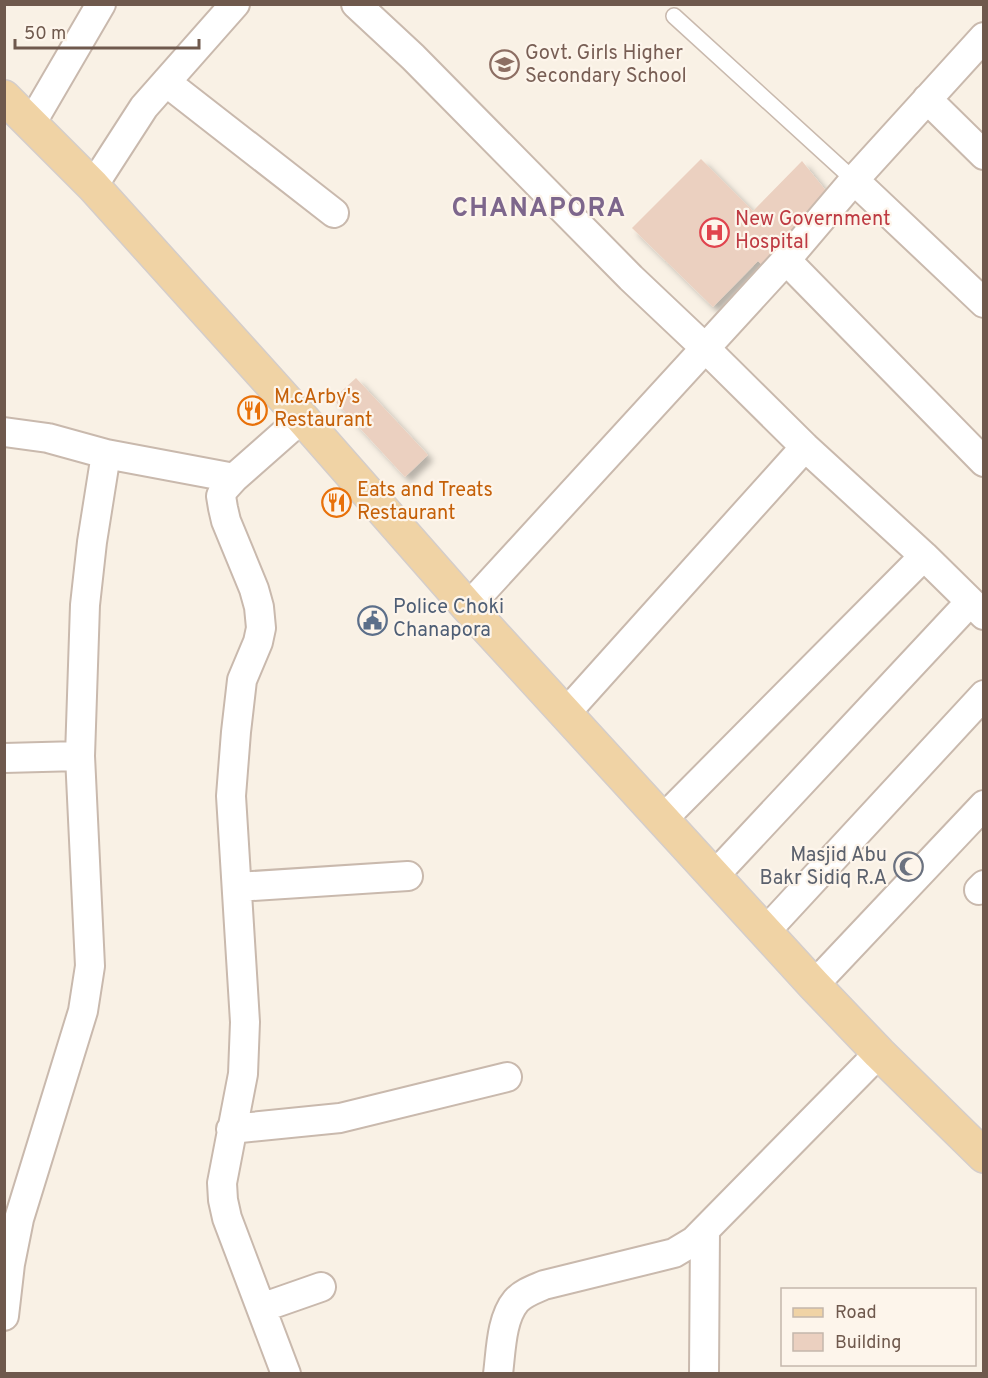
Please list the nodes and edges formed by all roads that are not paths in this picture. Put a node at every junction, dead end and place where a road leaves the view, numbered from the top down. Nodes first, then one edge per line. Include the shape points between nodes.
1 (101, 4) edge
2 (235, 4) edge
3 (356, 4) edge
4 (674, 16) dead end
5 (984, 37) edge
6 (166, 82) junction
7 (4, 97) edge
8 (927, 99) junction
9 (31, 124) junction
10 (984, 155) edge
11 (854, 180) junction
12 (93, 186) junction
13 (334, 213) dead end
14 (786, 260) junction
15 (984, 303) edge
16 (705, 348) junction
17 (302, 418) junction
18 (4, 432) edge
19 (805, 447) junction
20 (106, 454) junction
21 (984, 462) edge
22 (234, 478) junction
23 (924, 556) junction
24 (468, 607) junction
25 (977, 609) edge
26 (984, 695) edge
27 (565, 714) junction
28 (80, 756) junction
29 (4, 758) edge
30 (984, 805) edge
31 (663, 819) junction
32 (408, 876) dead end
33 (714, 876) junction
34 (237, 887) junction
35 (765, 932) junction
36 (814, 986) junction
37 (879, 1053) junction
38 (507, 1077) dead end
39 (231, 1129) junction
40 (984, 1156) edge
41 (705, 1231) junction
42 (321, 1287) dead end
43 (261, 1308) junction
44 (4, 1316) edge
45 (286, 1374) edge
46 (498, 1374) edge
47 (704, 1374) edge

1 - 9 street
2 - 6 street
3 - 16 street
4 - 11 lane
5 - 8 street
6 - 12 street via 144,107
6 - 13 street
7 - 9 main road
8 - 10 street
8 - 11 street
9 - 12 main road
11 - 14 street
11 - 15 street
12 - 17 main road
14 - 16 street
14 - 21 street
16 - 19 street
16 - 24 street
17 - 22 street
17 - 24 main road
18 - 20 street via 48,438
19 - 23 street
19 - 27 street
20 - 22 street
20 - 28 street via 85,605
22 - 34 street via 221,496 223,508 254,589 261,628 242,680 237,708 231,796
23 - 25 street
23 - 31 street
24 - 27 main road
25 - 33 street
26 - 35 street
27 - 31 main road
28 - 29 street
28 - 44 street via 90,944 87,992 19,1219
30 - 36 street
31 - 33 main road
32 - 34 street
33 - 35 main road
34 - 39 street via 245,1022 243,1074
35 - 36 main road
36 - 37 main road
37 - 40 main road
37 - 41 street
38 - 39 street via 340,1118
39 - 43 street via 223,1200
41 - 46 street via 674,1253 544,1285 516,1300 507,1317
41 - 47 street
42 - 43 street
43 - 45 street

